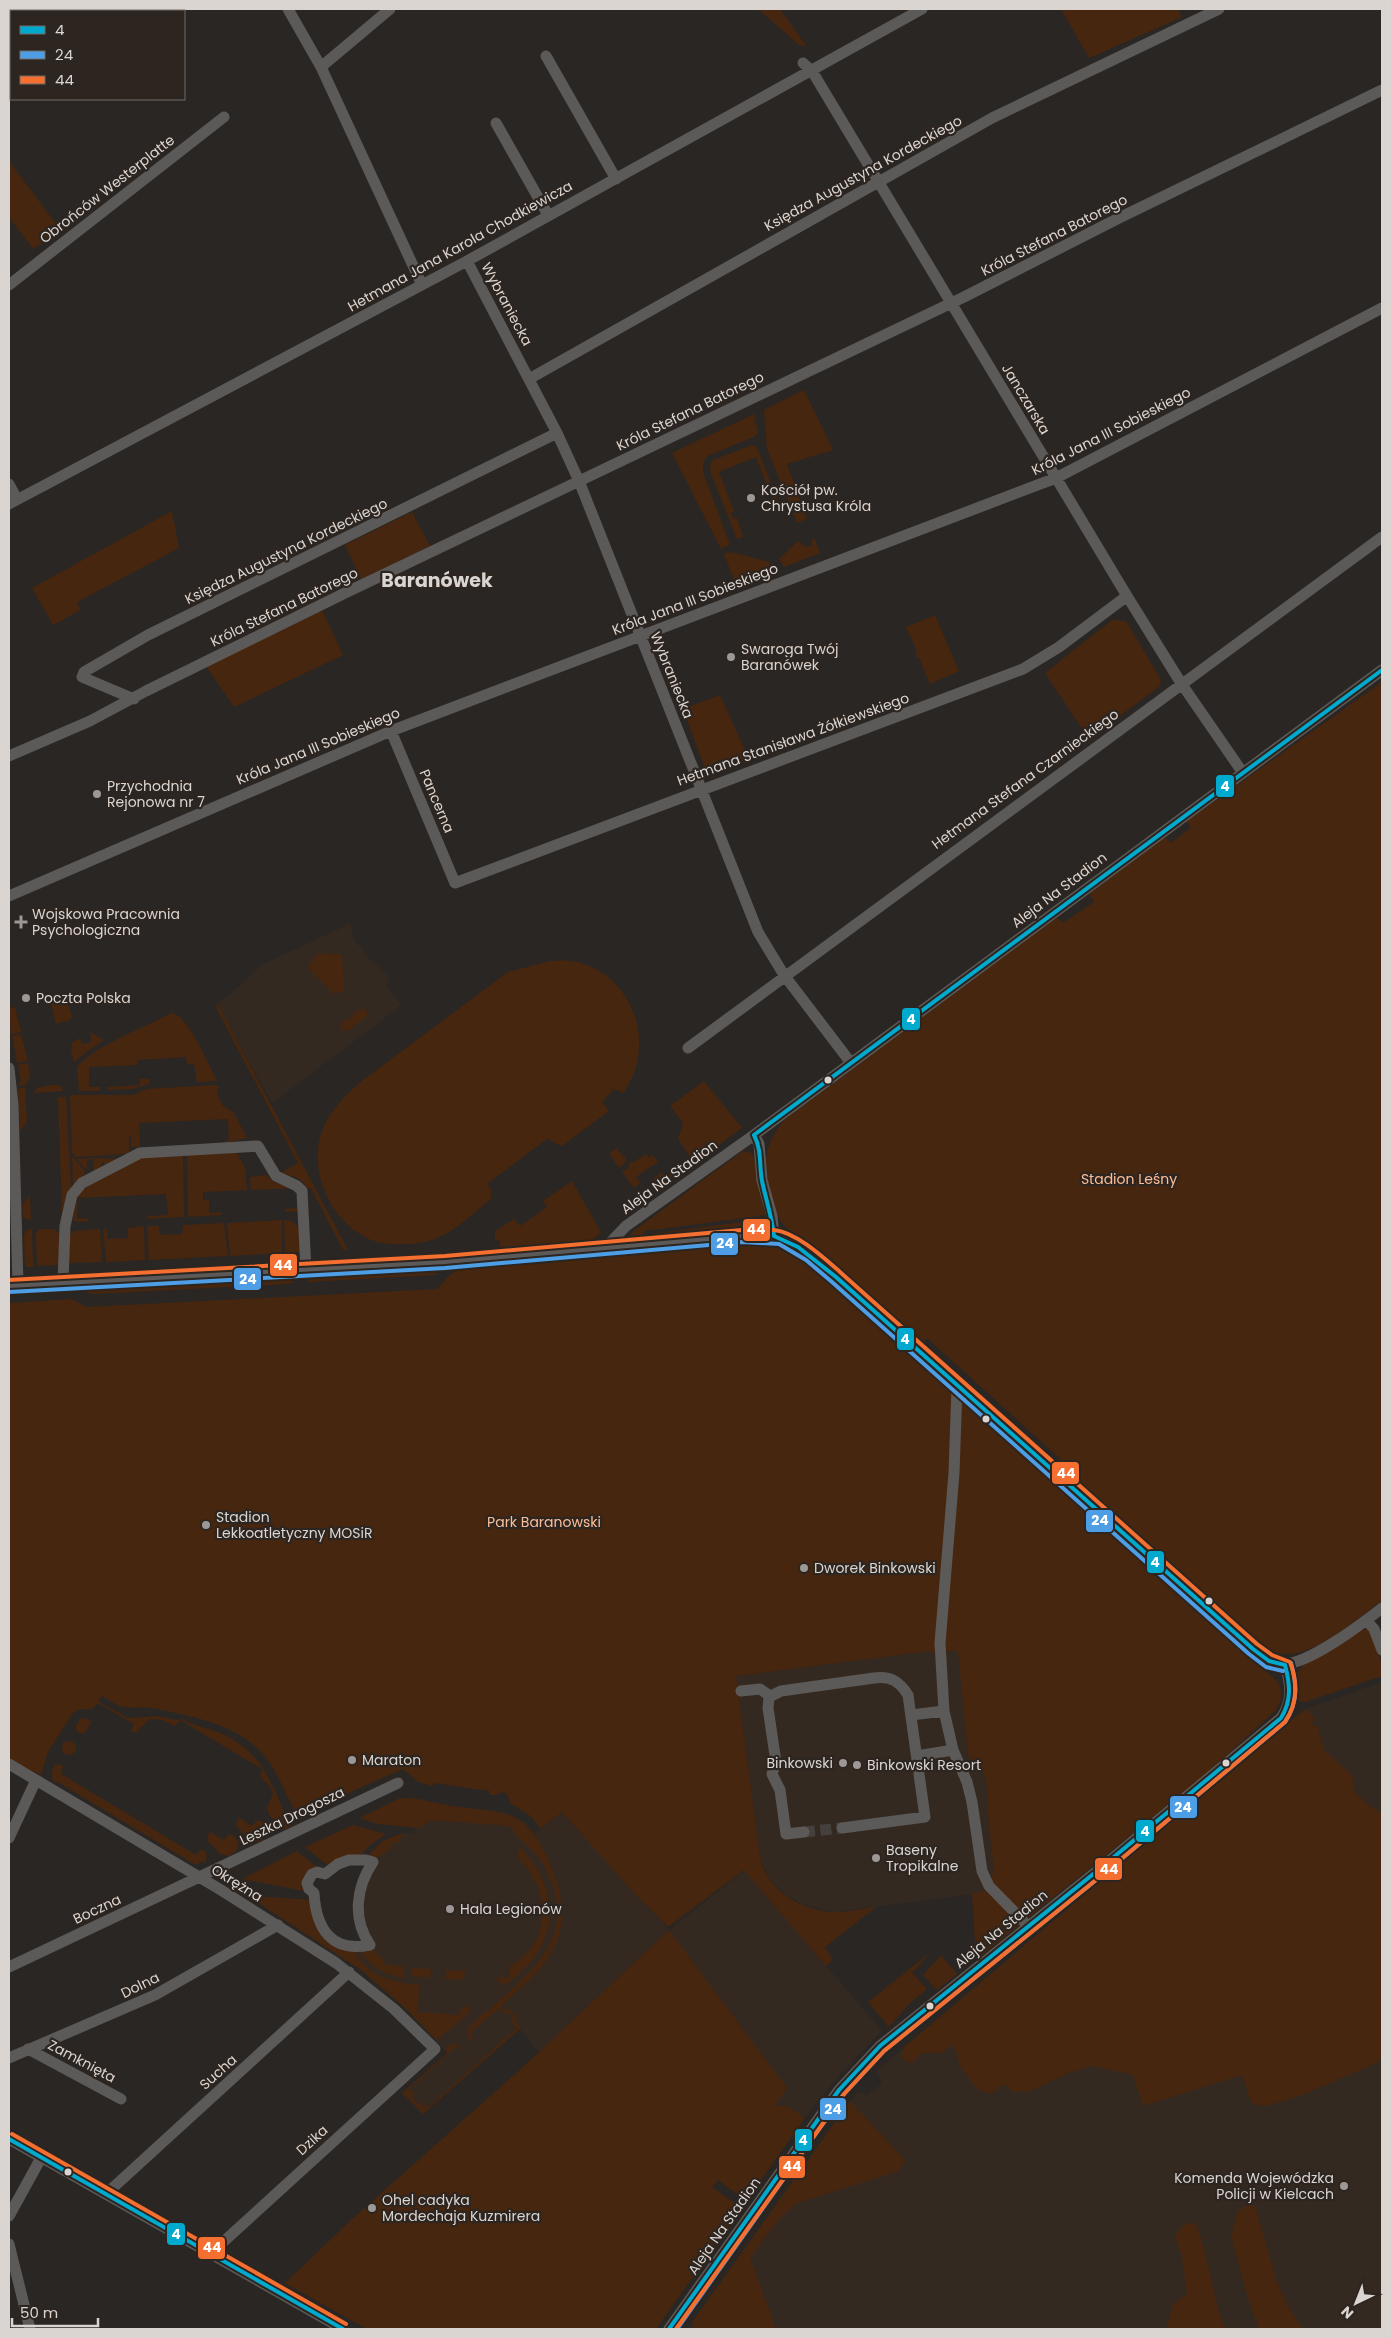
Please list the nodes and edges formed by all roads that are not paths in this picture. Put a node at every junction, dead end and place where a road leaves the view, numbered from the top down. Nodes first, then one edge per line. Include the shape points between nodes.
1 (288, 9) edge
2 (390, 9) edge
3 (922, 9) edge
4 (1219, 9) edge
5 (546, 56) dead end
6 (321, 67) junction
7 (808, 67) junction
8 (1382, 90) edge
9 (224, 117) dead end
10 (496, 123) dead end
11 (616, 179) junction
12 (878, 182) junction
13 (548, 216) junction
14 (467, 261) junction
15 (9, 285) edge
16 (422, 286) junction
17 (951, 303) junction
18 (1382, 308) edge
19 (529, 379) junction
20 (557, 433) junction
21 (1056, 478) junction
22 (579, 481) junction
23 (9, 484) edge
24 (13, 501) edge
25 (1382, 537) edge
26 (1127, 596) junction
27 (641, 636) junction
28 (1382, 670) edge
29 (1181, 683) junction
30 (134, 699) junction
31 (391, 731) junction
32 (9, 756) edge
33 (1243, 773) junction
34 (702, 790) junction
35 (455, 883) joint
36 (9, 896) edge
37 (784, 975) junction
38 (688, 1048) dead end
39 (850, 1064) junction
40 (9, 1068) edge
41 (754, 1135) junction
42 (774, 1236) junction
43 (605, 1248) junction
44 (306, 1270) junction
45 (63, 1283) junction
46 (13, 1285) edge
47 (957, 1387) junction
48 (1382, 1608) edge
49 (1367, 1621) junction
50 (1382, 1650) edge
51 (1285, 1665) junction
52 (741, 1691) dead end
53 (770, 1696) junction
54 (944, 1711) junction
55 (911, 1716) junction
56 (953, 1750) junction
57 (917, 1756) junction
58 (9, 1764) edge
59 (36, 1780) junction
60 (398, 1783) dead end
61 (842, 1828) tunnel mouth
62 (804, 1832) tunnel mouth
63 (9, 1838) edge
64 (199, 1877) junction
65 (278, 1926) junction
66 (1028, 1926) junction
67 (354, 1947) joint
68 (9, 1967) edge
69 (350, 1972) junction
70 (28, 2049) junction
71 (435, 2049) joint
72 (9, 2058) edge
73 (121, 2099) dead end
74 (9, 2139) edge
75 (42, 2158) junction
76 (106, 2194) junction
77 (9, 2216) edge
78 (9, 2244) edge
79 (210, 2254) junction
80 (30, 2329) edge
81 (344, 2329) edge
82 (670, 2329) edge

1 - 6 street
2 - 6 street
3 - 7 street, Hetmana Jana Karola Chodkiewicza
4 - 12 street, Księdza Augustyna Kordeckiego via 992,118
5 - 11 street
6 - 16 street
7 - 11 street, Hetmana Jana Karola Chodkiewicza
7 - 12 street, Janczarska
8 - 17 street, Króla Stefana Batorego
9 - 15 street, Obrońców Westerplatte
10 - 13 street
11 - 13 street, Hetmana Jana Karola Chodkiewicza
12 - 17 street, Janczarska
12 - 19 street, Księdza Augustyna Kordeckiego
13 - 14 street, Hetmana Jana Karola Chodkiewicza
14 - 16 street, Hetmana Jana Karola Chodkiewicza
14 - 19 street, Wybraniecka
16 - 24 street, Hetmana Jana Karola Chodkiewicza
17 - 21 street, Janczarska
17 - 22 street, Króla Stefana Batorego
18 - 21 street, Króla Jana III Sobieskiego
19 - 20 street, Wybraniecka
20 - 22 street, Wybraniecka
20 - 30 street, Księdza Augustyna Kordeckiego via 148,635 84,672 82,677
21 - 26 street, Janczarska
21 - 27 street, Króla Jana III Sobieskiego
22 - 27 street, Wybraniecka
22 - 30 street, Króla Stefana Batorego
23 - 24 street
25 - 29 street, Hetmana Stefana Czarnieckiego
26 - 29 street, Janczarska
26 - 34 street, Hetmana Stanisława Żółkiewskiego via 1059,647 1023,669
27 - 31 street, Króla Jana III Sobieskiego
27 - 34 street, Wybraniecka
28 - 33 street, Aleja Na Stadion
29 - 33 street, Janczarska
29 - 37 street, Hetmana Stefana Czarnieckiego
30 - 32 street, Króla Stefana Batorego
31 - 35 street, Pancerna
31 - 36 street, Króla Jana III Sobieskiego
33 - 39 street, Aleja Na Stadion
34 - 35 street, Hetmana Stanisława Żółkiewskiego
34 - 37 street, Wybraniecka via 758,932
37 - 38 street, Hetmana Stefana Czarnieckiego
37 - 39 street, Wybraniecka
39 - 41 street, Aleja Na Stadion
40 - 46 street via 14,1110
41 - 42 street via 760,1144 762,1180
41 - 43 street, Aleja Na Stadion via 626,1226
42 - 43 street
42 - 47 street via 817,1261
43 - 44 street
44 - 45 street
44 - 45 street via 302,1191 276,1176 258,1146 140,1153 82,1184 72,1195 66,1226
45 - 46 street
47 - 51 street via 1252,1649 1269,1661
47 - 54 street via 954,1473 940,1643
48 - 49 street
49 - 50 street via 1374,1629
49 - 51 street via 1321,1650
51 - 66 street, Aleja Na Stadion via 1290,1681 1290,1700 1281,1718
52 - 53 street via 760,1689
53 - 55 street via 781,1691 886,1677 902,1684 908,1695
53 - 62 street via 768,1708 776,1762 772,1774 780,1790 786,1834
54 - 55 street
54 - 56 street
55 - 57 street
56 - 57 street
56 - 66 street via 972,1802 982,1871 989,1886
57 - 61 street via 925,1817
58 - 59 street, Okrężna
59 - 63 street
59 - 64 street, Okrężna
60 - 64 street, Leszka Drogosza
64 - 65 street, Okrężna
64 - 68 street, Boczna
65 - 69 street, Okrężna
65 - 70 street, Dolna via 155,1995
66 - 82 street, Aleja Na Stadion via 891,2037 846,2081
67 - 67 street via 370,1945 360,1926 358,1902 362,1882 373,1862 366,1860 338,1864 325,1874 314,1872 307,1883 314,1893 316,1916 322,1929 337,1942
69 - 71 street, Okrężna
69 - 76 street, Sucha
70 - 72 street, Dolna
70 - 73 street, Zamknięta
71 - 79 street, Dzika
74 - 75 street
75 - 76 street
75 - 77 street
76 - 79 street
78 - 80 street
79 - 81 street

